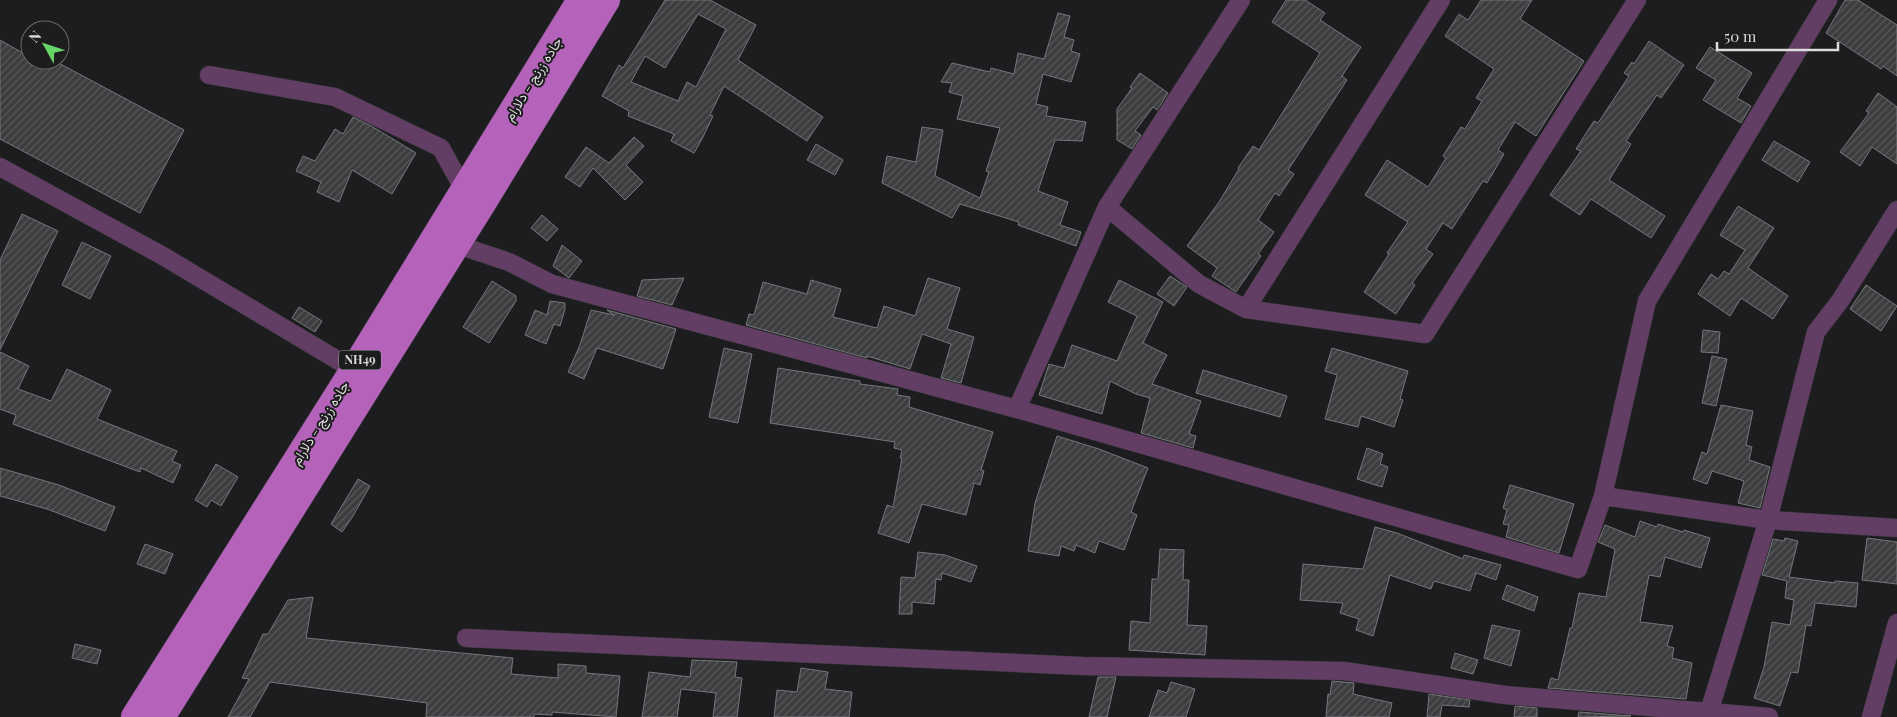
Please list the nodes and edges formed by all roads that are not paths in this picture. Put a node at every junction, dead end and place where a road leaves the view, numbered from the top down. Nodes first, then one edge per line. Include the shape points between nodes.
1 (581, 0) edge
2 (606, 0) edge
3 (1241, 0) edge
4 (1441, 0) edge
5 (1637, 0) edge
6 (1828, 0) edge
7 (209, 75) dead end
8 (0, 167) edge
9 (474, 195) junction
10 (1106, 207) junction
11 (1897, 210) edge
12 (456, 244) junction
13 (1246, 310) junction
14 (354, 370) junction
15 (1017, 409) junction
16 (1603, 496) junction
17 (1768, 520) junction
18 (1897, 528) edge
19 (1897, 623) edge
20 (466, 638) dead end
21 (1709, 712) junction
22 (135, 717) edge
23 (161, 717) edge
24 (1769, 717) edge
25 (1871, 717) edge

1 - 9 highway, جاده زرنج - دلارام / NH49
2 - 9 highway, جاده زرنج - دلارام / NH49
3 - 10 street
4 - 13 street
5 - 13 street via 1425,334
6 - 16 street via 1647,301
7 - 9 street via 335,97 441,148
8 - 14 street via 163,256
9 - 12 highway, جاده زرنج - دلارام / NH49
9 - 14 highway, جاده زرنج - دلارام / NH49
10 - 13 street via 1198,284
10 - 15 street
11 - 17 street via 1840,301 1816,332
12 - 15 street via 509,262 552,284
12 - 23 highway, جاده زرنج - دلارام / NH49
14 - 22 highway, جاده زرنج - دلارام / NH49
15 - 16 street via 1578,569
16 - 17 street
17 - 18 street
17 - 21 street
19 - 25 street
20 - 21 street via 1083,666 1344,671 1505,695
21 - 24 street

